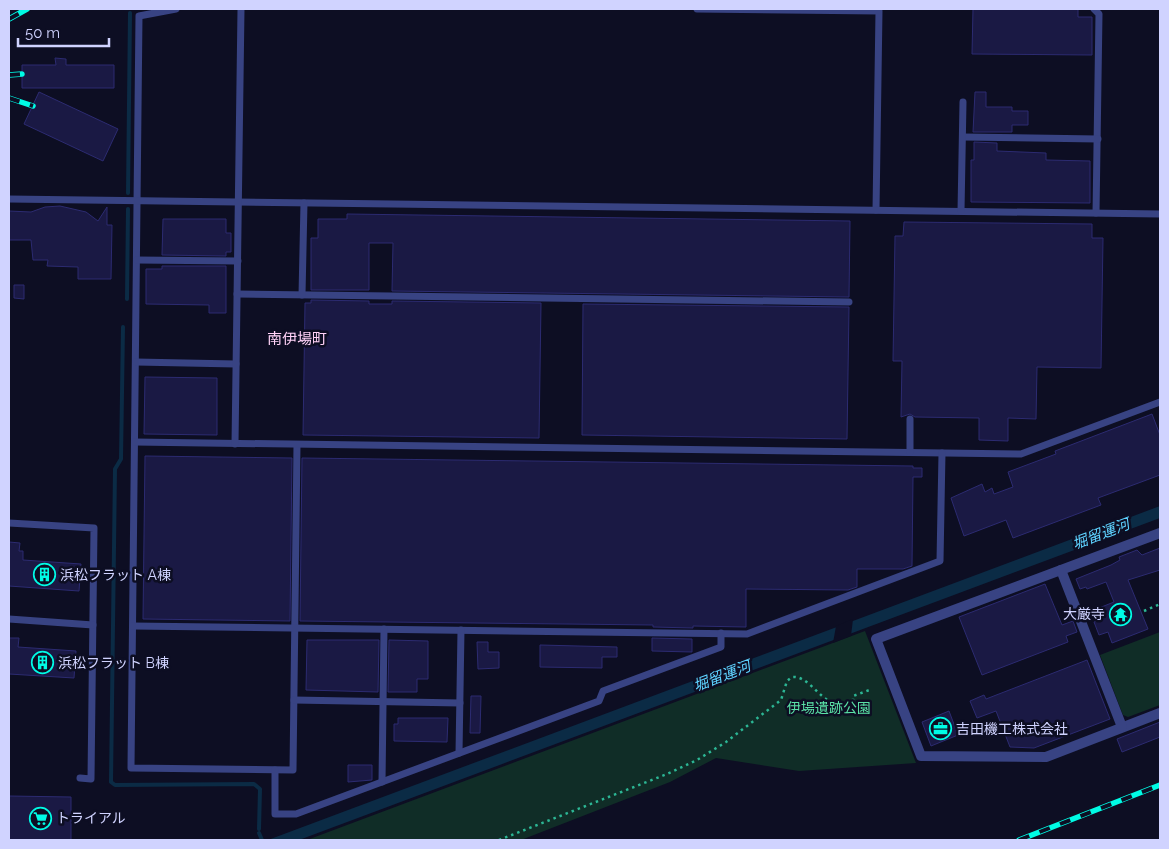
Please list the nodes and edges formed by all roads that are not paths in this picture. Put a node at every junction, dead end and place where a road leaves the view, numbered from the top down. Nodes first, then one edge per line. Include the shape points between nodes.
1 (176, 9) edge
2 (241, 9) edge
3 (697, 9) edge
4 (1094, 9) edge
5 (963, 102) dead end
6 (963, 137) junction
7 (1098, 139) junction
8 (9, 199) edge
9 (138, 201) junction
10 (239, 202) junction
11 (304, 203) junction
12 (876, 210) junction
13 (962, 212) junction
14 (1096, 213) junction
15 (1160, 214) edge
16 (137, 260) junction
17 (238, 261) junction
18 (237, 294) junction
19 (302, 295) junction
20 (849, 302) dead end
21 (136, 362) junction
22 (236, 364) junction
23 (1160, 402) edge
24 (910, 419) dead end
25 (135, 442) junction
26 (235, 444) junction
27 (297, 444) junction
28 (910, 452) junction
29 (942, 453) junction
30 (9, 522) edge
31 (1160, 533) edge
32 (1060, 570) junction
33 (9, 619) edge
34 (93, 624) junction
35 (133, 626) junction
36 (295, 628) junction
37 (384, 629) junction
38 (460, 630) junction
39 (721, 633) junction
40 (294, 700) junction
41 (383, 702) junction
42 (460, 703) junction
43 (1160, 713) edge
44 (1122, 728) junction
45 (459, 753) junction
46 (275, 770) junction
47 (80, 778) dead end
48 (382, 782) junction

1 - 9 lane via 140,16
2 - 10 lane
3 - 12 lane via 879,11
4 - 7 lane via 1099,14
5 - 6 lane
6 - 7 lane
6 - 13 lane
7 - 14 lane
8 - 9 lane
9 - 10 lane
9 - 16 lane
10 - 11 lane
10 - 17 lane
11 - 12 lane
11 - 19 lane
12 - 13 lane
13 - 14 lane
14 - 15 lane
16 - 17 lane
16 - 21 lane
17 - 18 lane
18 - 19 lane
18 - 22 lane
19 - 20 lane
21 - 22 lane
21 - 25 lane
22 - 26 lane
23 - 29 lane via 1021,454
24 - 28 lane
25 - 26 lane
25 - 35 lane
26 - 27 lane
27 - 28 lane
27 - 36 lane
28 - 29 lane
29 - 39 lane via 940,561 747,634
30 - 34 lane via 94,528
31 - 32 street
32 - 44 street
32 - 44 street via 876,639 921,756 1046,757
33 - 34 lane
34 - 47 lane via 91,779
35 - 36 lane
35 - 46 lane via 131,768
36 - 37 lane
36 - 40 lane
37 - 38 lane
37 - 41 lane
38 - 39 lane
38 - 42 lane
39 - 45 lane via 721,647 603,691 599,701
40 - 41 lane
40 - 46 lane via 293,770
41 - 42 lane
41 - 48 lane
42 - 45 lane
43 - 44 street
45 - 48 lane
46 - 48 lane via 275,814 296,814

